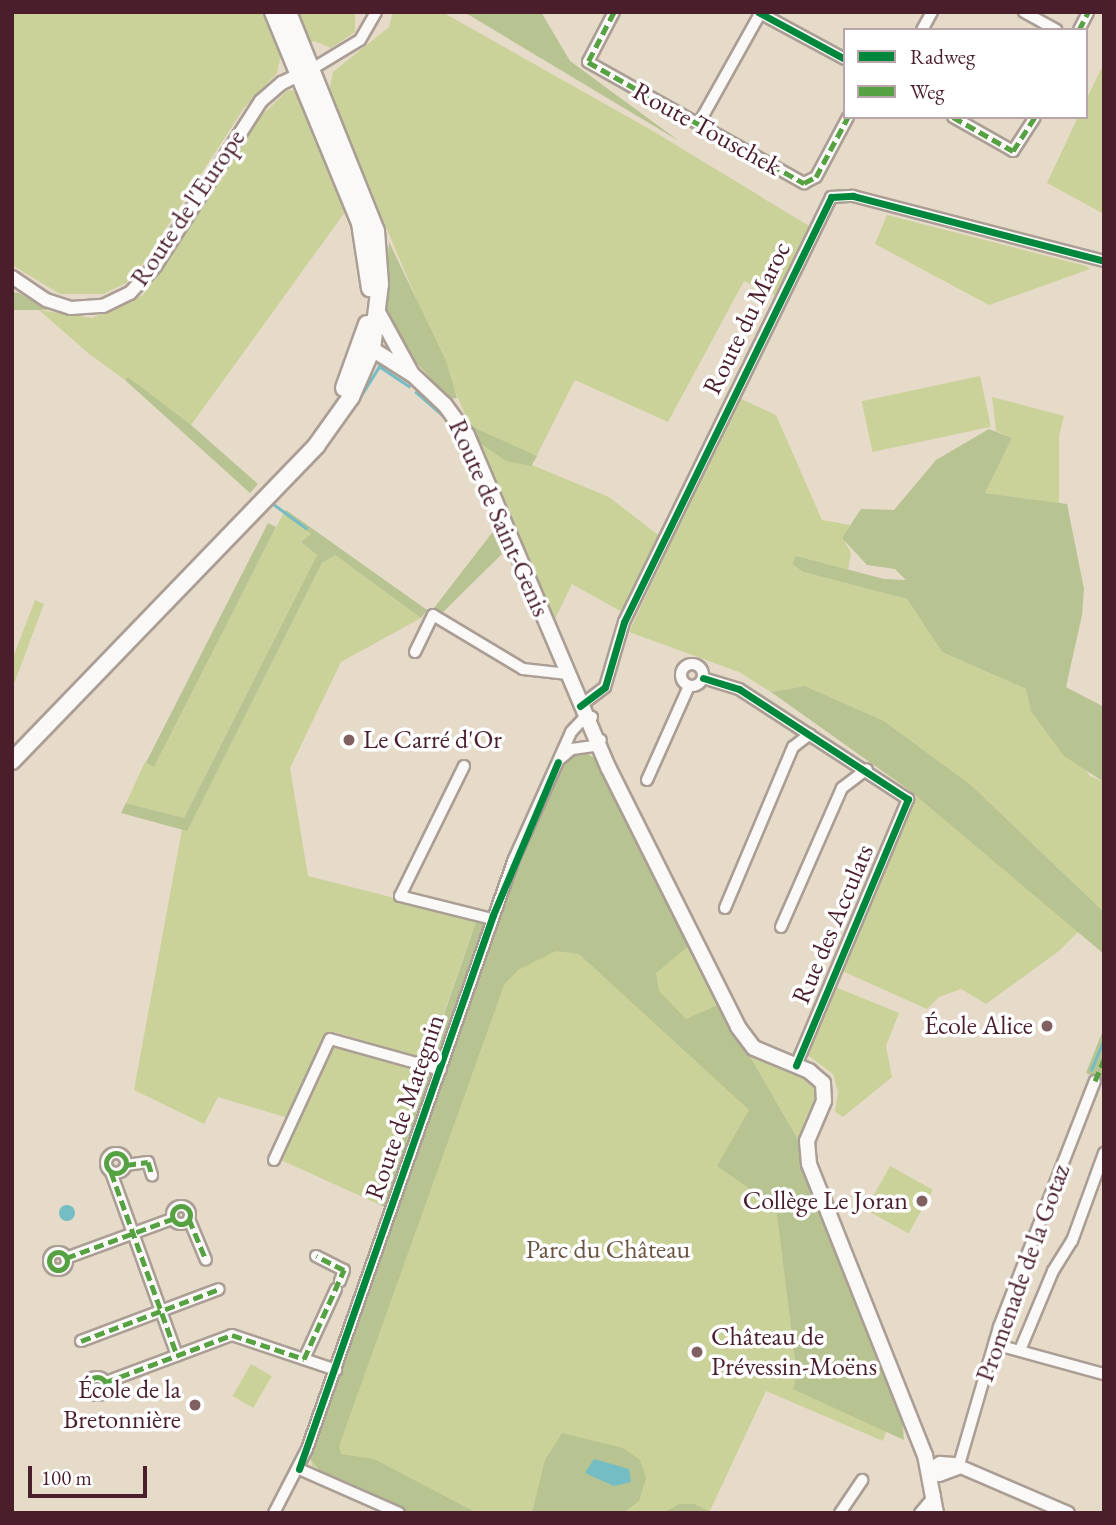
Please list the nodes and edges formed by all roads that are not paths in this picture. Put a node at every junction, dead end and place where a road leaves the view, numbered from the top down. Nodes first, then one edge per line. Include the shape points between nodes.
1 (273, 12) edge
2 (288, 12) edge
3 (376, 12) edge
4 (614, 12) edge
5 (932, 12) edge
6 (1024, 12) edge
7 (1088, 12) edge
8 (759, 13) edge
9 (923, 28) edge
10 (1052, 28) edge
11 (1080, 28) edge
12 (843, 59) edge
13 (306, 72) junction
14 (847, 119) edge
15 (957, 119) edge
16 (1034, 119) edge
17 (699, 123) junction
18 (1104, 261) edge
19 (12, 277) edge
20 (378, 312) junction
21 (370, 340) junction
22 (391, 341) junction
23 (412, 374) junction
24 (415, 652) dead end
25 (561, 656) junction
26 (548, 671) junction
27 (568, 674) junction
28 (703, 678) junction
29 (689, 686) junction
30 (586, 711) junction
31 (810, 734) junction
32 (600, 741) junction
33 (12, 761) edge
34 (558, 762) junction
35 (464, 766) dead end
36 (867, 769) junction
37 (647, 780) dead end
38 (725, 908) dead end
39 (492, 919) junction
40 (781, 927) dead end
41 (798, 1062) junction
42 (441, 1070) junction
43 (1095, 1081) dead end
44 (1104, 1153) edge
45 (274, 1160) dead end
46 (126, 1166) junction
47 (111, 1172) junction
48 (152, 1175) dead end
49 (172, 1219) junction
50 (189, 1219) junction
51 (131, 1234) junction
52 (316, 1256) dead end
53 (66, 1258) dead end
54 (206, 1260) dead end
55 (219, 1289) dead end
56 (159, 1312) junction
57 (81, 1341) dead end
58 (994, 1344) junction
59 (1020, 1350) junction
60 (177, 1355) junction
61 (304, 1359) junction
62 (336, 1370) junction
63 (1104, 1374) edge
64 (106, 1382) dead end
65 (958, 1468) junction
66 (299, 1469) junction
67 (934, 1470) junction
68 (862, 1480) dead end
69 (935, 1495) junction
70 (275, 1513) edge
71 (399, 1513) edge
72 (840, 1513) edge
73 (920, 1513) edge
74 (936, 1513) edge
75 (942, 1513) edge
76 (1068, 1513) edge

1 - 13 main road
2 - 13 main road
3 - 13 street via 360,40
4 - 17 street, Route Touschek via 588,62
5 - 9 street
6 - 10 street
7 - 11 street
8 - 12 street
8 - 17 street
13 - 19 street, Route de l'Europe via 261,101 155,266 130,293 103,306 71,308 46,300
13 - 20 main road via 371,211 380,256
13 - 21 main road via 364,237
14 - 17 street, Route Touschek via 810,183
15 - 16 street via 1013,151
18 - 30 street, Route du Maroc via 853,196 831,197 624,622 605,687
20 - 21 main road
20 - 22 main road, Route de Saint-Genis
21 - 22 main road
21 - 23 main road, Route de Saint-Genis
21 - 33 main road via 344,408 305,454
22 - 23 main road, Route de Saint-Genis
23 - 25 main road, Route de Saint-Genis via 463,427
24 - 26 street via 433,615 523,669
25 - 26 street
25 - 27 main road, Route de Saint-Genis
26 - 27 street
27 - 30 main road, Route de Saint-Genis
28 - 29 street
28 - 29 street via 699,666 689,665 681,676
28 - 31 street via 739,689
29 - 37 street
30 - 32 main road, Route de Saint-Genis
30 - 34 street, Route de Mategnin
31 - 36 street
31 - 38 street via 793,747
32 - 34 street via 572,749
32 - 41 main road, Route de Saint-Genis via 688,928 751,1034
34 - 39 street, Route de Mategnin
35 - 39 street via 400,896
36 - 40 street via 842,788
36 - 41 street, Rue des Acculats via 908,799
39 - 42 street, Route de Mategnin
41 - 67 main road, Route de Saint-Genis via 826,1072 834,1086 832,1103 815,1140 816,1158
42 - 45 street via 330,1039
42 - 62 street, Route de Mategnin
43 - 58 street, Promenade de la Gotaz
44 - 59 street via 1072,1241 1053,1271
46 - 47 street via 118,1173
46 - 47 street via 123,1156 111,1155 106,1164
46 - 48 street via 148,1162
47 - 51 street
49 - 50 street via 179,1224
49 - 50 street via 174,1209 181,1206 189,1212
49 - 51 street
50 - 54 street
51 - 53 street
51 - 56 street
52 - 61 street via 344,1270
55 - 56 street
56 - 57 street
56 - 60 street
58 - 59 street
58 - 65 street, Promenade de la Gotaz
59 - 63 street
60 - 61 street via 232,1335
60 - 64 street
61 - 62 street
62 - 66 street, Route de Mategnin
65 - 67 street
65 - 76 street
66 - 70 street, Route de Mategnin
66 - 71 street
67 - 69 main road, Route de Saint-Genis
67 - 75 main road, Route de Saint-Genis
68 - 72 street
69 - 73 street
69 - 74 main road, Route de Saint-Genis

